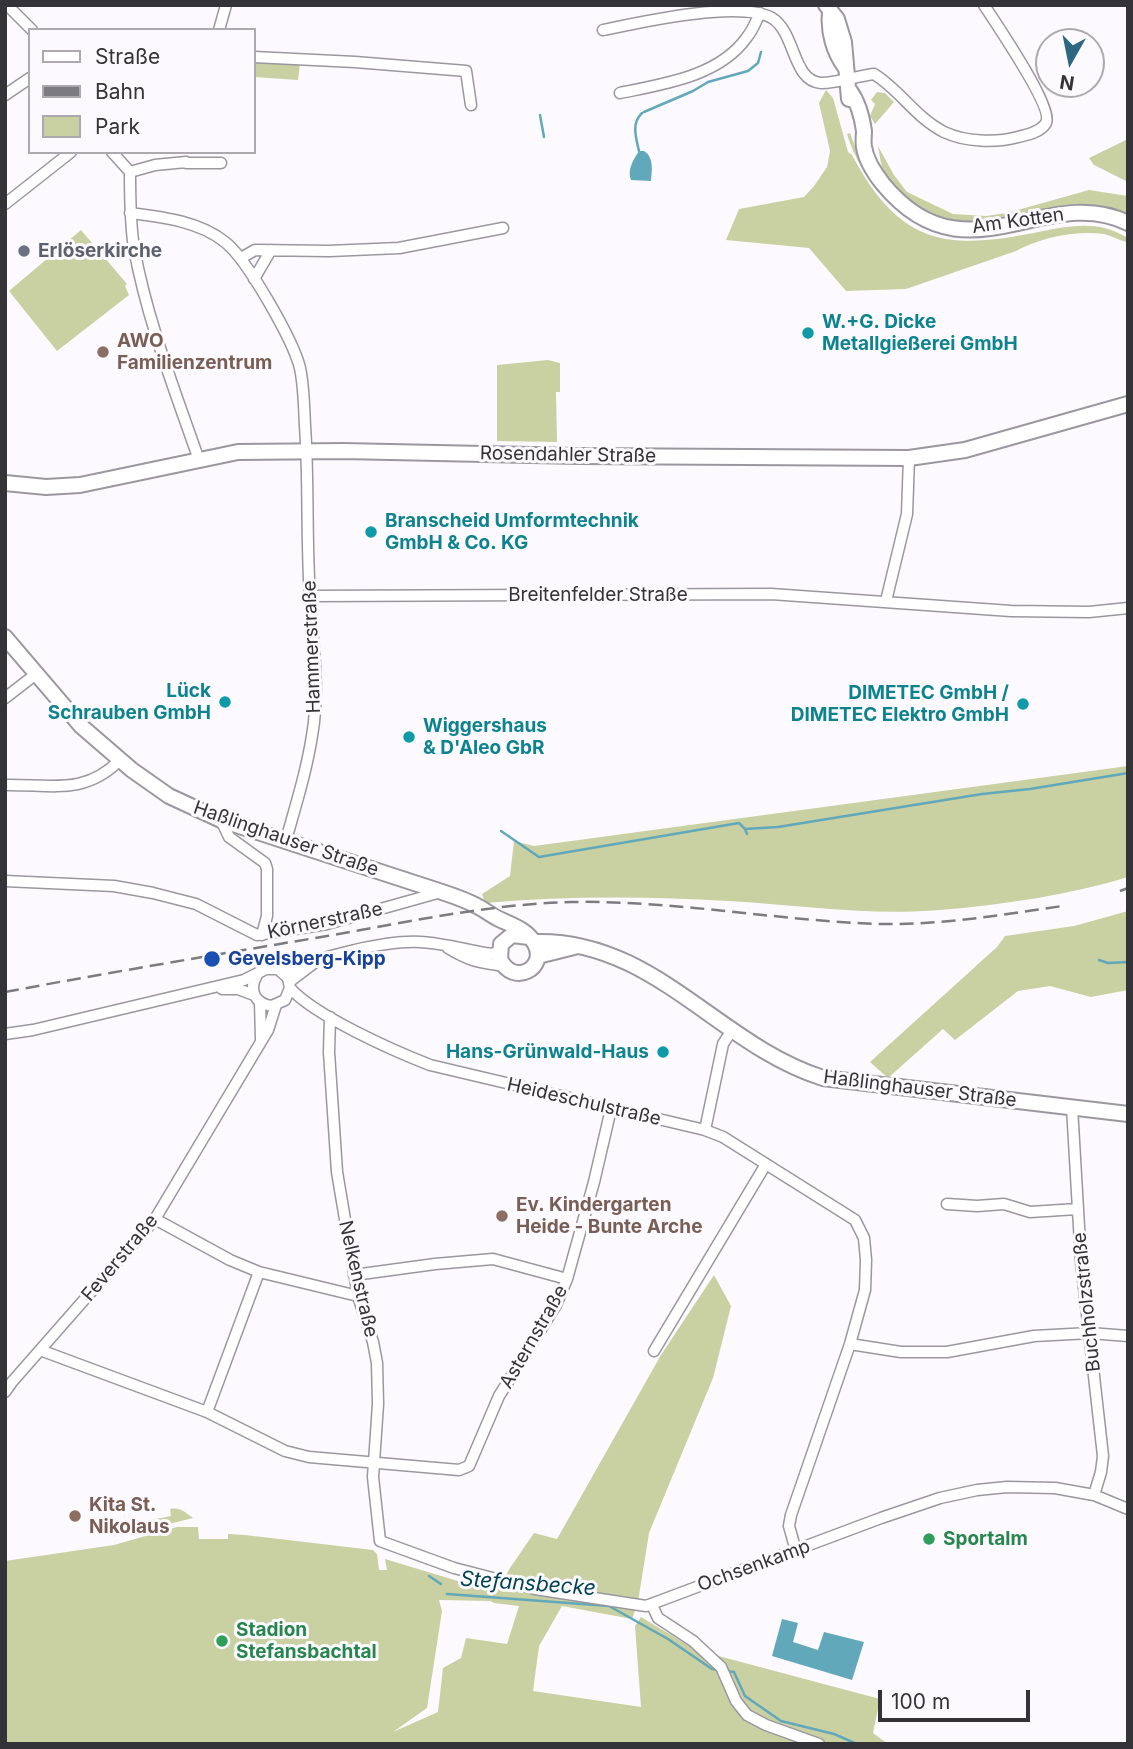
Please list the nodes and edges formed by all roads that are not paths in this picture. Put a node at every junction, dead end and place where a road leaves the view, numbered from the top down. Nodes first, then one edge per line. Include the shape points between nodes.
1 (7, 5) edge
2 (226, 5) edge
3 (984, 5) edge
4 (828, 9) edge
5 (760, 13) junction
6 (31, 28) edge
7 (220, 28) edge
8 (603, 30) dead end
9 (256, 57) edge
10 (28, 79) edge
11 (847, 79) junction
12 (620, 93) dead end
13 (5, 95) edge
14 (471, 105) dead end
15 (68, 154) edge
16 (114, 154) edge
17 (221, 163) dead end
18 (130, 172) junction
19 (5, 204) edge
20 (130, 213) junction
21 (1128, 223) edge
22 (503, 228) dead end
23 (271, 250) junction
24 (241, 258) junction
25 (254, 279) junction
26 (1128, 404) edge
27 (307, 451) junction
28 (909, 458) junction
29 (199, 460) junction
30 (5, 482) edge
31 (310, 596) junction
32 (886, 601) junction
33 (1128, 608) edge
34 (5, 637) edge
35 (36, 674) junction
36 (5, 698) edge
37 (120, 760) junction
38 (5, 785) edge
39 (221, 820) junction
40 (286, 840) junction
41 (5, 881) edge
42 (442, 892) junction
43 (499, 920) junction
44 (262, 935) junction
45 (442, 944) junction
46 (502, 945) junction
47 (533, 945) junction
48 (316, 960) junction
49 (504, 967) junction
50 (282, 972) junction
51 (257, 975) junction
52 (290, 985) junction
53 (211, 988) junction
54 (257, 999) junction
55 (306, 1001) junction
56 (279, 1004) junction
57 (330, 1017) junction
58 (732, 1030) junction
59 (5, 1034) edge
60 (261, 1040) junction
61 (1072, 1107) junction
62 (611, 1109) junction
63 (1128, 1114) edge
64 (705, 1130) junction
65 (766, 1164) junction
66 (947, 1204) dead end
67 (1077, 1209) junction
68 (155, 1219) junction
69 (259, 1272) junction
70 (354, 1275) junction
71 (567, 1279) junction
72 (358, 1296) junction
73 (1090, 1333) junction
74 (1128, 1336) edge
75 (850, 1344) junction
76 (40, 1350) junction
77 (654, 1351) dead end
78 (5, 1392) edge
79 (207, 1412) junction
80 (373, 1461) junction
81 (1094, 1495) junction
82 (1128, 1509) edge
83 (380, 1541) joint
84 (796, 1551) junction
85 (652, 1605) junction
86 (819, 1744) edge

1 - 6 street
2 - 7 street
3 - 11 street via 1042,97 1047,118 1038,131 990,140 947,133 923,120 874,74
4 - 11 main road, Am Kotten via 836,55
5 - 8 street via 712,11
5 - 11 street via 781,26 805,76 812,81
5 - 12 street via 748,36 723,60 680,80
9 - 14 street via 466,71
10 - 13 street
11 - 21 main road, Am Kotten via 857,100 863,143 872,167 906,207 933,222 978,230 1084,212 1115,216
15 - 19 street
16 - 18 street
17 - 18 street via 155,165
18 - 20 street
20 - 24 street, Hammerstraße via 191,225 224,241
20 - 29 street via 141,279
22 - 23 street via 399,248
23 - 24 street via 255,250
23 - 25 street
24 - 25 street, Hammerstraße
25 - 27 street, Hammerstraße via 300,367
26 - 28 main road, Rosendahler Straße via 965,450
27 - 28 main road, Rosendahler Straße
27 - 29 main road, Rosendahler Straße via 238,452
27 - 31 street, Hammerstraße
28 - 32 street via 907,514
29 - 30 main road, Rosendahler Straße via 69,486
31 - 32 street, Breitenfelder Straße via 771,594
31 - 40 street, Hammerstraße via 316,656 314,721
32 - 33 street, Breitenfelder Straße via 1011,611
34 - 35 main road, Haßlinghauser Straße
35 - 36 street
35 - 37 main road, Haßlinghauser Straße via 81,726
37 - 38 street via 102,777 65,787
37 - 39 main road, Haßlinghauser Straße via 169,796
39 - 40 main road, Haßlinghauser Straße
39 - 44 street via 229,837 265,863 267,916
40 - 42 main road, Haßlinghauser Straße
41 - 44 street, Körnerstraße via 114,886 153,893 195,904 251,934
42 - 43 main road, Haßlinghauser Straße via 477,905
42 - 44 street, Körnerstraße via 320,925
43 - 46 main road
43 - 47 main road, Haßlinghauser Straße via 516,925
45 - 46 street via 492,954
45 - 48 street via 391,944
45 - 49 street via 467,959
46 - 47 main road via 519,934
46 - 49 main road
47 - 49 main road via 535,964 516,973
47 - 58 main road, Haßlinghauser Straße via 595,949 641,968
48 - 50 street
48 - 52 street
50 - 51 street via 266,969
50 - 52 street
51 - 53 street
51 - 54 street via 252,987
52 - 55 street, Heideschulstraße
52 - 56 street via 288,996
53 - 54 street via 238,989
53 - 59 street
54 - 56 street via 266,1005
54 - 60 street
55 - 56 street
55 - 57 street, Heideschulstraße
56 - 60 street, Feverstraße
57 - 62 street, Heideschulstraße via 430,1065
57 - 70 street, Nelkenstraße via 334,1143
58 - 61 main road, Haßlinghauser Straße via 773,1058 823,1078
58 - 64 street via 723,1044
60 - 68 street, Feverstraße
61 - 63 main road, Haßlinghauser Straße
61 - 67 street, Buchholzstraße
62 - 64 street, Heideschulstraße
62 - 71 street, Asternstraße
64 - 65 street, Heideschulstraße
65 - 75 street, Heideschulstraße via 855,1220 864,1238 865,1290
65 - 77 street
66 - 67 street via 1004,1204 1030,1212
67 - 73 street, Buchholzstraße
68 - 69 street
68 - 76 street, Feverstraße
69 - 72 street
69 - 79 street
70 - 71 street via 493,1259
70 - 72 street, Nelkenstraße
71 - 80 street, Asternstraße via 556,1305 499,1396 468,1466 460,1470
72 - 80 street, Nelkenstraße via 377,1363
73 - 74 street
73 - 75 street via 1034,1336 947,1352 901,1352
73 - 81 street, Buchholzstraße via 1103,1456
75 - 84 street via 791,1516
76 - 78 street, Feverstraße
76 - 79 street
79 - 80 street via 285,1451
80 - 83 street, Nelkenstraße
81 - 82 street, Ochsenkamp
81 - 84 street, Ochsenkamp via 1035,1486 978,1490 940,1498
83 - 85 street, Ochsenkamp via 454,1568 535,1589
84 - 85 street, Ochsenkamp
85 - 86 street via 658,1618 693,1641 723,1671 747,1715

